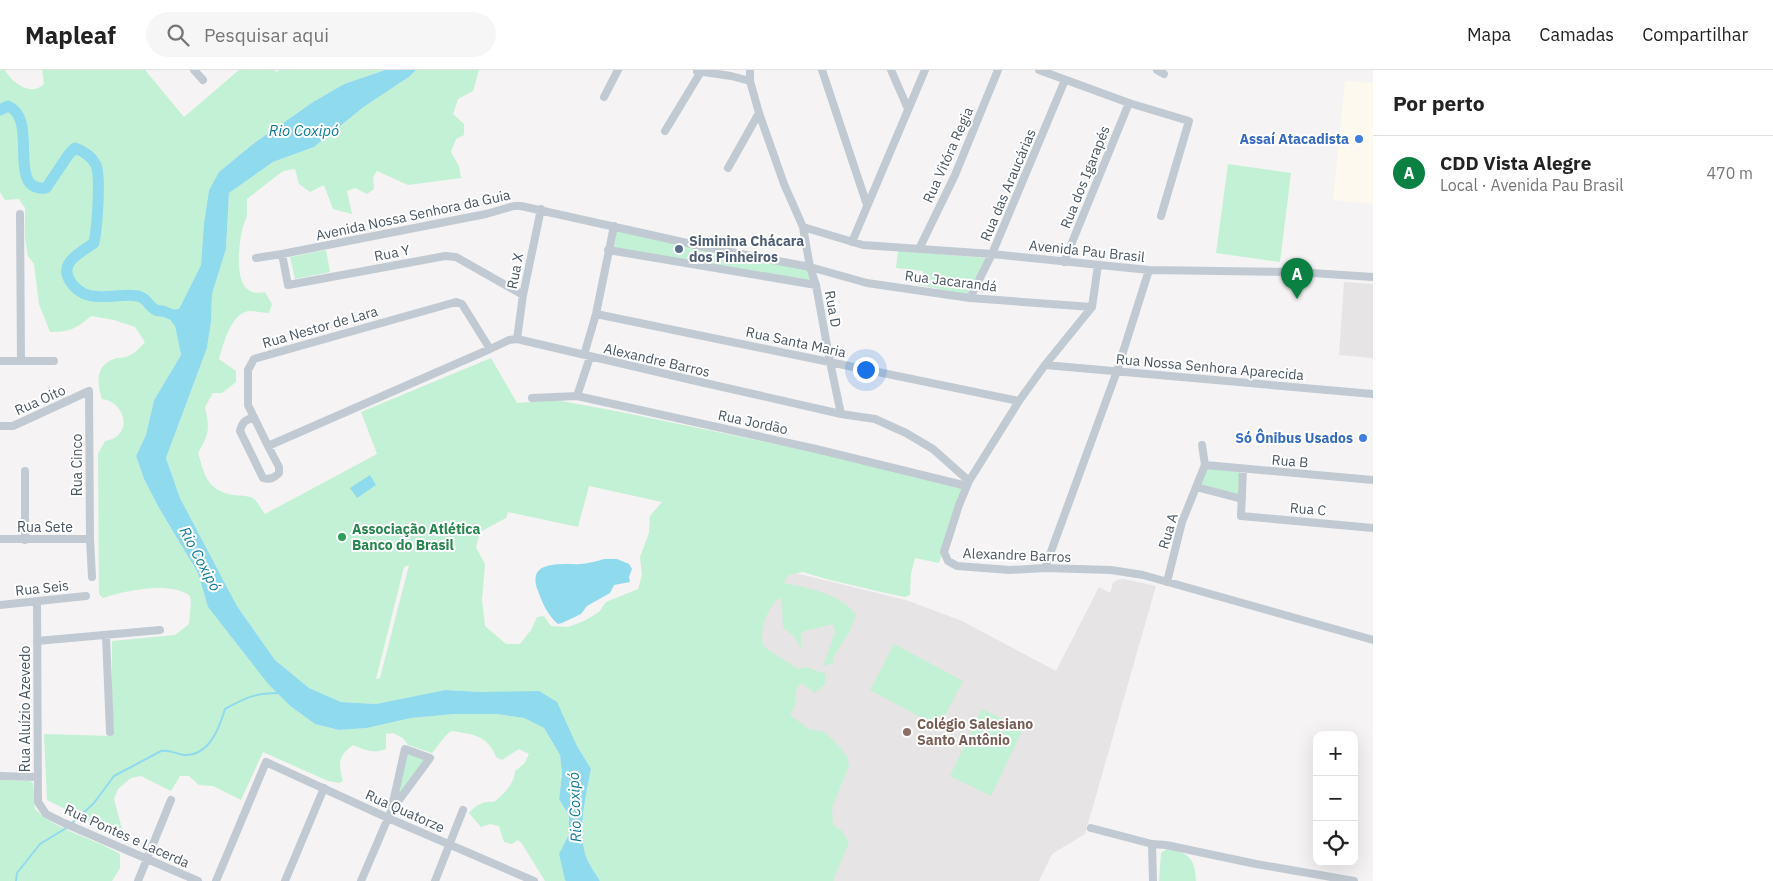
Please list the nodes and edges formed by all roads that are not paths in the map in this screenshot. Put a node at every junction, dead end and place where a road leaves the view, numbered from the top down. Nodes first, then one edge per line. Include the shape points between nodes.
1 (194, 70) edge
2 (618, 70) edge
3 (750, 70) edge
4 (822, 70) edge
5 (891, 70) edge
6 (925, 70) edge
7 (998, 70) edge
8 (1039, 70) edge
9 (699, 71) edge
10 (203, 80) dead end
11 (1065, 80) junction
12 (750, 81) junction
13 (604, 97) dead end
14 (1129, 103) junction
15 (908, 109) junction
16 (758, 113) junction
17 (665, 131) dead end
18 (728, 168) dead end
19 (867, 205) junction
20 (541, 209) junction
21 (20, 214) dead end
22 (1161, 216) dead end
23 (614, 226) junction
24 (803, 226) junction
25 (852, 242) junction
26 (919, 249) junction
27 (608, 250) junction
28 (282, 254) junction
29 (992, 254) junction
30 (256, 258) dead end
31 (1064, 262) junction
32 (1098, 265) junction
33 (810, 267) junction
34 (1149, 270) junction
35 (1373, 277) edge
36 (816, 285) junction
37 (523, 295) junction
38 (970, 298) junction
39 (1092, 308) junction
40 (596, 314) junction
41 (517, 340) junction
42 (490, 349) junction
43 (587, 356) junction
44 (0, 361) edge
45 (21, 361) junction
46 (54, 361) dead end
47 (830, 362) junction
48 (1044, 365) junction
49 (1117, 371) junction
50 (89, 392) joint
51 (1373, 394) edge
52 (577, 396) junction
53 (532, 398) dead end
54 (1019, 401) junction
55 (842, 414) junction
56 (254, 418) junction
57 (0, 426) edge
58 (1202, 445) dead end
59 (268, 446) junction
60 (1205, 465) junction
61 (1243, 469) junction
62 (25, 471) dead end
63 (1373, 480) edge
64 (968, 483) junction
65 (1196, 487) junction
66 (1242, 499) junction
67 (1373, 528) edge
68 (90, 539) junction
69 (0, 540) edge
70 (24, 540) junction
71 (1045, 568) junction
72 (92, 578) dead end
73 (1167, 582) junction
74 (86, 596) dead end
75 (37, 602) junction
76 (0, 605) edge
77 (160, 630) dead end
78 (106, 636) junction
79 (1373, 640) edge
80 (37, 641) junction
81 (110, 732) dead end
82 (0, 776) edge
83 (38, 777) junction
84 (324, 788) junction
85 (171, 800) dead end
86 (462, 810) dead end
87 (46, 814) joint
88 (390, 815) junction
89 (1091, 828) dead end
90 (450, 844) junction
91 (1152, 844) junction
92 (147, 860) junction
93 (513, 872) junction
94 (138, 881) edge
95 (198, 881) edge
96 (216, 881) edge
97 (285, 881) edge
98 (361, 881) edge
99 (435, 881) edge
100 (509, 881) edge
101 (534, 881) edge
102 (1153, 881) edge
103 (1354, 881) edge

1 - 10 street
2 - 13 street
3 - 12 street, Rua D
4 - 19 street
5 - 15 street
6 - 15 street
7 - 26 street, Rua Vitóra Regia via 955,175
8 - 11 street
9 - 12 street
9 - 17 street
11 - 14 street
11 - 29 street, Rua das Araucárias
12 - 16 street, Rua D
14 - 22 street via 1189,122
14 - 31 street, Rua dos Igarapés
15 - 19 street
16 - 18 street
16 - 24 street, Rua D
19 - 25 street
20 - 23 street, Avenida Nossa Senhora da Guia
20 - 28 street, Avenida Nossa Senhora da Guia via 514,206
20 - 37 street, Rua X
21 - 45 street
23 - 27 street
23 - 33 street, Avenida Nossa Senhora da Guia
24 - 25 street, Avenida Pau Brasil
24 - 33 street, Rua D
25 - 26 street, Avenida Pau Brasil
26 - 29 street, Avenida Pau Brasil
27 - 36 street
27 - 40 street
28 - 30 street, Avenida Nossa Senhora da Guia
28 - 37 street, Rua Y via 288,285 445,256 456,257
29 - 31 street, Avenida Pau Brasil
29 - 38 street, Rua das Araucárias
31 - 32 street, Avenida Pau Brasil
32 - 34 street, Avenida Pau Brasil
32 - 39 street
33 - 36 street, Rua D
33 - 38 street, Rua Jacarandá via 867,282
34 - 35 street, Avenida Pau Brasil via 1298,272
34 - 49 street
36 - 47 street, Rua D
37 - 41 street, Rua X
38 - 39 street, Rua Jacarandá
39 - 48 street
40 - 43 street
40 - 47 street, Rua Santa Maria
41 - 42 street via 509,340
41 - 43 street, Alexandre Barros
42 - 56 street, Rua Nestor de Lara via 462,304 456,302 254,359 248,370 248,405
42 - 59 street
43 - 52 street
43 - 55 street, Alexandre Barros
44 - 45 street
45 - 46 street
47 - 54 street, Rua Santa Maria
47 - 55 street, Rua D
48 - 49 street, Rua Nossa Senhora Aparecida
48 - 54 street
49 - 51 street, Rua Nossa Senhora Aparecida
49 - 71 street
50 - 57 street, Rua Oito via 13,426
50 - 68 street, Rua Cinco
52 - 53 street, Rua Jordão
52 - 64 street, Rua Jordão
54 - 64 street
55 - 64 street, Alexandre Barros via 875,419 906,433 933,449
56 - 59 street, Rua Nestor de Lara
56 - 59 street, Rua Nestor de Lara via 244,422 240,432 262,478 269,479 280,473
58 - 60 street
60 - 61 street, Rua B
60 - 65 street, Rua A
61 - 63 street, Rua B
61 - 66 street
62 - 70 street
64 - 71 street, Alexandre Barros via 944,552 948,561 957,566 1010,570
65 - 66 street
65 - 73 street, Rua A via 1182,522
66 - 67 street, Rua C via 1241,516
68 - 70 street, Rua Sete
68 - 72 street, Rua Cinco
69 - 70 street, Rua Sete
71 - 73 street, Alexandre Barros via 1127,572
73 - 79 street, Alexandre Barros
74 - 75 street, Rua Seis
75 - 76 street, Rua Seis
75 - 80 street, Rua Aluízio Azevedo
77 - 78 street
78 - 80 street
78 - 81 street
80 - 83 street, Rua Aluízio Azevedo
82 - 83 street
83 - 87 street, Rua Aluízio Azevedo via 38,802
84 - 88 street, Rua Quatorze
84 - 96 street, Rua Quatorze via 266,762
84 - 97 street
85 - 92 street
86 - 90 street
87 - 92 street, Rua Pontes e Lacerda
88 - 88 street via 405,748 430,758 419,773
88 - 90 street, Rua Quatorze
88 - 98 street
89 - 91 street
90 - 93 street, Rua Quatorze
90 - 99 street
91 - 102 street
91 - 103 street
92 - 94 street
92 - 95 street, Rua Pontes e Lacerda
93 - 100 street
93 - 101 street, Rua Quatorze

